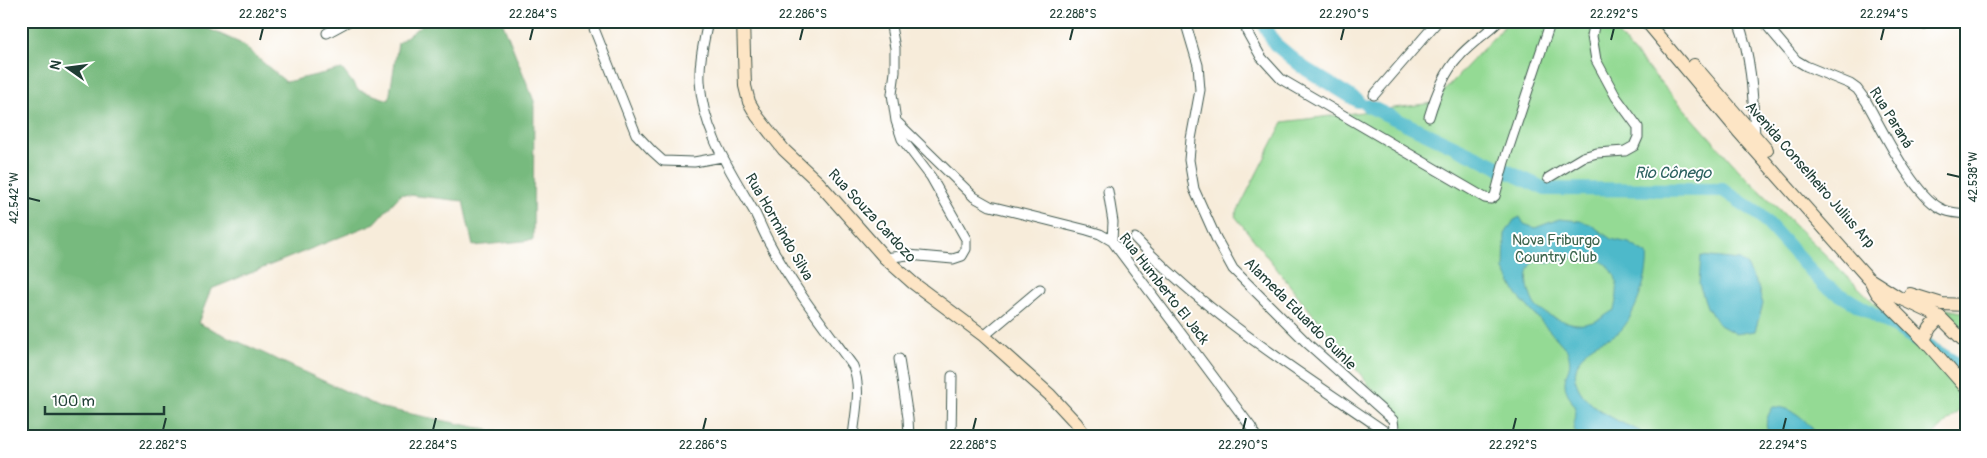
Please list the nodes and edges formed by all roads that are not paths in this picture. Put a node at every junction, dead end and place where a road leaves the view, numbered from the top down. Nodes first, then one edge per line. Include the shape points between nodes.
1 (349, 21) edge
2 (592, 21) edge
3 (708, 21) edge
4 (743, 21) edge
5 (890, 21) edge
6 (1185, 21) edge
7 (1245, 21) edge
8 (1438, 21) edge
9 (1499, 21) edge
10 (1551, 21) edge
11 (1594, 21) edge
12 (1646, 21) edge
13 (1657, 21) edge
14 (1738, 21) edge
15 (1763, 21) edge
16 (1916, 21) edge
17 (1929, 21) edge
18 (327, 33) dead end
19 (1374, 95) dead end
20 (1428, 117) dead end
21 (896, 121) junction
22 (1754, 142) junction
23 (722, 157) junction
24 (1548, 178) dead end
25 (1108, 191) dead end
26 (1966, 214) edge
27 (1135, 238) dead end
28 (1112, 241) junction
29 (886, 258) junction
30 (1868, 278) junction
31 (1040, 289) dead end
32 (1966, 305) edge
33 (1940, 317) junction
34 (984, 336) junction
35 (1965, 340) edge
36 (1924, 341) junction
37 (899, 359) dead end
38 (952, 376) dead end
39 (1966, 388) edge
40 (1392, 436) edge
41 (853, 437) edge
42 (909, 437) edge
43 (951, 437) edge
44 (1086, 437) edge
45 (1256, 437) edge

1 - 18 street
2 - 23 street via 636,134 652,151 663,161 694,162
3 - 23 street, Rua Hormindo Silva via 700,81 704,106
4 - 29 main road, Rua Souza Cardozo via 745,86 757,116 784,150 818,182
5 - 21 street via 895,48 892,94
6 - 40 street, Alameda Eduardo Guinle via 1198,65 1200,90 1189,160 1194,189 1216,238 1233,269 1308,344 1393,420
7 - 10 street via 1247,32 1261,57 1281,78 1491,199 1495,196
8 - 19 street
9 - 20 street via 1452,66
11 - 24 street via 1592,36 1596,60 1616,97 1638,127 1638,137 1634,146 1625,151 1583,157
12 - 22 main road, Avenida Conselheiro Julius Arp
13 - 22 main road, Avenida Conselheiro Julius Arp
14 - 22 street via 1750,71
15 - 26 street, Rua Paraná via 1796,60 1857,90 1928,200 1940,209
16 - 17 street via 1924,24
21 - 28 street, Rua Humberto El Jack via 974,197 990,206 1087,230
21 - 29 street via 902,140 946,201 966,239 966,249 962,256 953,259 908,255
22 - 30 main road, Avenida Conselheiro Julius Arp
22 - 32 main road, Avenida Conselheiro Julius Arp via 1878,276 1920,299
23 - 41 street, Rua Hormindo Silva via 770,244 853,366 858,390
25 - 28 street via 1113,222
27 - 40 street via 1221,315
28 - 45 street, Rua Humberto El Jack
29 - 34 main road, Rua Souza Cardozo via 913,283
30 - 33 main road, Avenida Conselheiro Julius Arp
30 - 36 main road
31 - 34 street
33 - 35 main road, Avenida Conselheiro Julius Arp
33 - 36 main road
34 - 44 main road, Rua Souza Cardozo via 1050,395
36 - 39 main road
37 - 42 street
38 - 43 street

